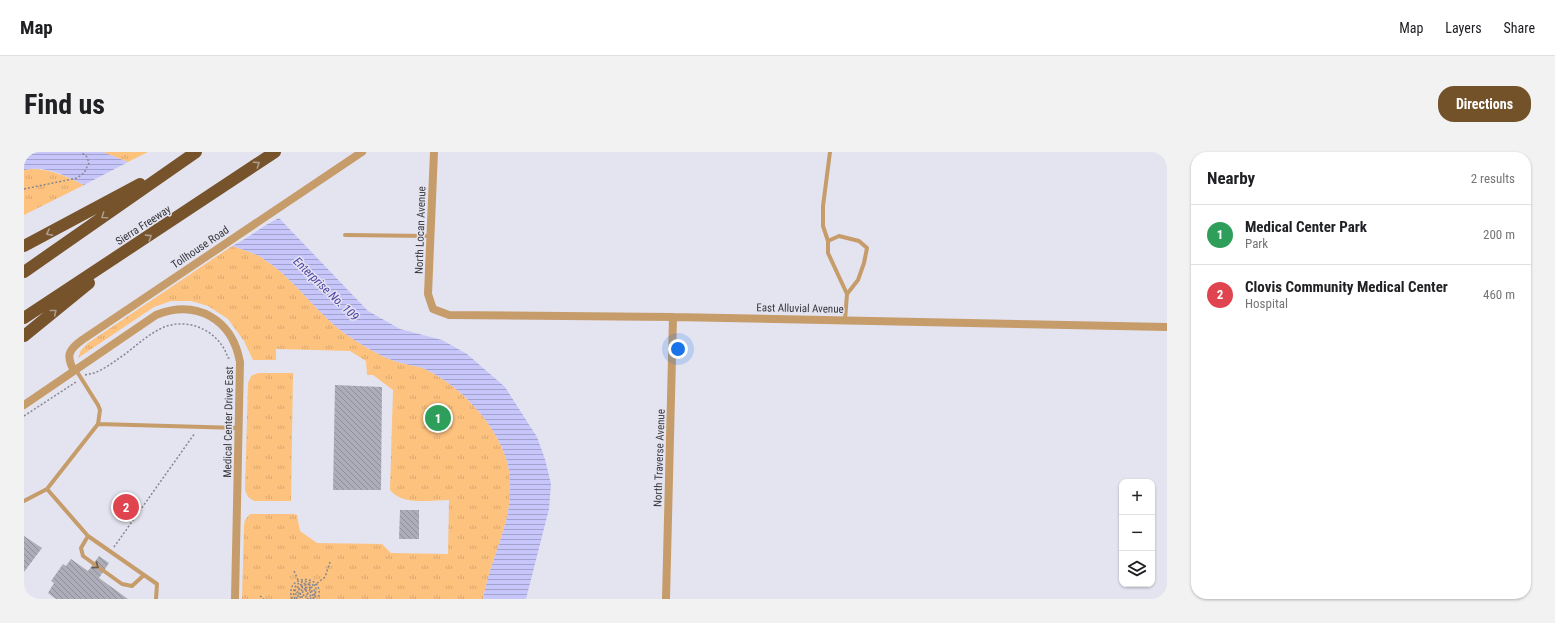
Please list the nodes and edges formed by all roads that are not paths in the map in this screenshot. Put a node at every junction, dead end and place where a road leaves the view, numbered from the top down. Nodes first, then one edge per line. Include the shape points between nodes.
1 (196, 152) edge
2 (275, 152) edge
3 (362, 152) edge
4 (434, 152) edge
5 (830, 152) edge
6 (170, 169) junction
7 (345, 235) dead end
8 (431, 236) junction
9 (828, 241) junction
10 (24, 246) edge
11 (116, 258) junction
12 (24, 272) edge
13 (847, 294) junction
14 (433, 309) joint
15 (674, 317) junction
16 (24, 318) edge
17 (845, 320) junction
18 (1167, 327) edge
19 (24, 336) edge
20 (75, 371) junction
21 (24, 405) edge
22 (98, 424) junction
23 (239, 428) junction
24 (47, 488) junction
25 (24, 501) edge
26 (88, 536) junction
27 (144, 575) junction
28 (156, 599) edge
29 (236, 599) edge
30 (666, 599) edge

1 - 6 highway
11 -> 2 highway, Sierra Freeway
3 - 20 street, Tollhouse Road via 74,345 69,354 69,361
4 - 8 street, North Locan Avenue
5 - 9 lane via 823,206 823,226
6 -> 10 highway
6 -> 12 highway
7 - 8 lane
8 - 14 street, North Locan Avenue via 428,294
9 - 13 lane via 828,253
9 - 13 lane via 839,236 849,237 859,240 867,248 858,280
11 - 16 highway, Sierra Freeway
19 -> 11 highway
13 - 17 lane
14 - 15 street, East Alluvial Avenue via 449,314
15 - 17 street, East Alluvial Avenue
15 - 30 street, North Traverse Avenue
17 - 18 street, East Alluvial Avenue
20 - 21 street, Medical Center Drive East
20 - 22 lane via 98,405
20 - 23 street, Medical Center Drive East via 156,315 172,310 199,311 221,324 234,340 240,362
22 - 23 lane
22 - 24 lane
23 - 29 street, Medical Center Drive East
24 - 25 lane
24 - 26 lane
26 - 27 lane
26 -> 27 lane via 81,548 83,556 122,584 132,586
27 - 28 lane via 157,584

